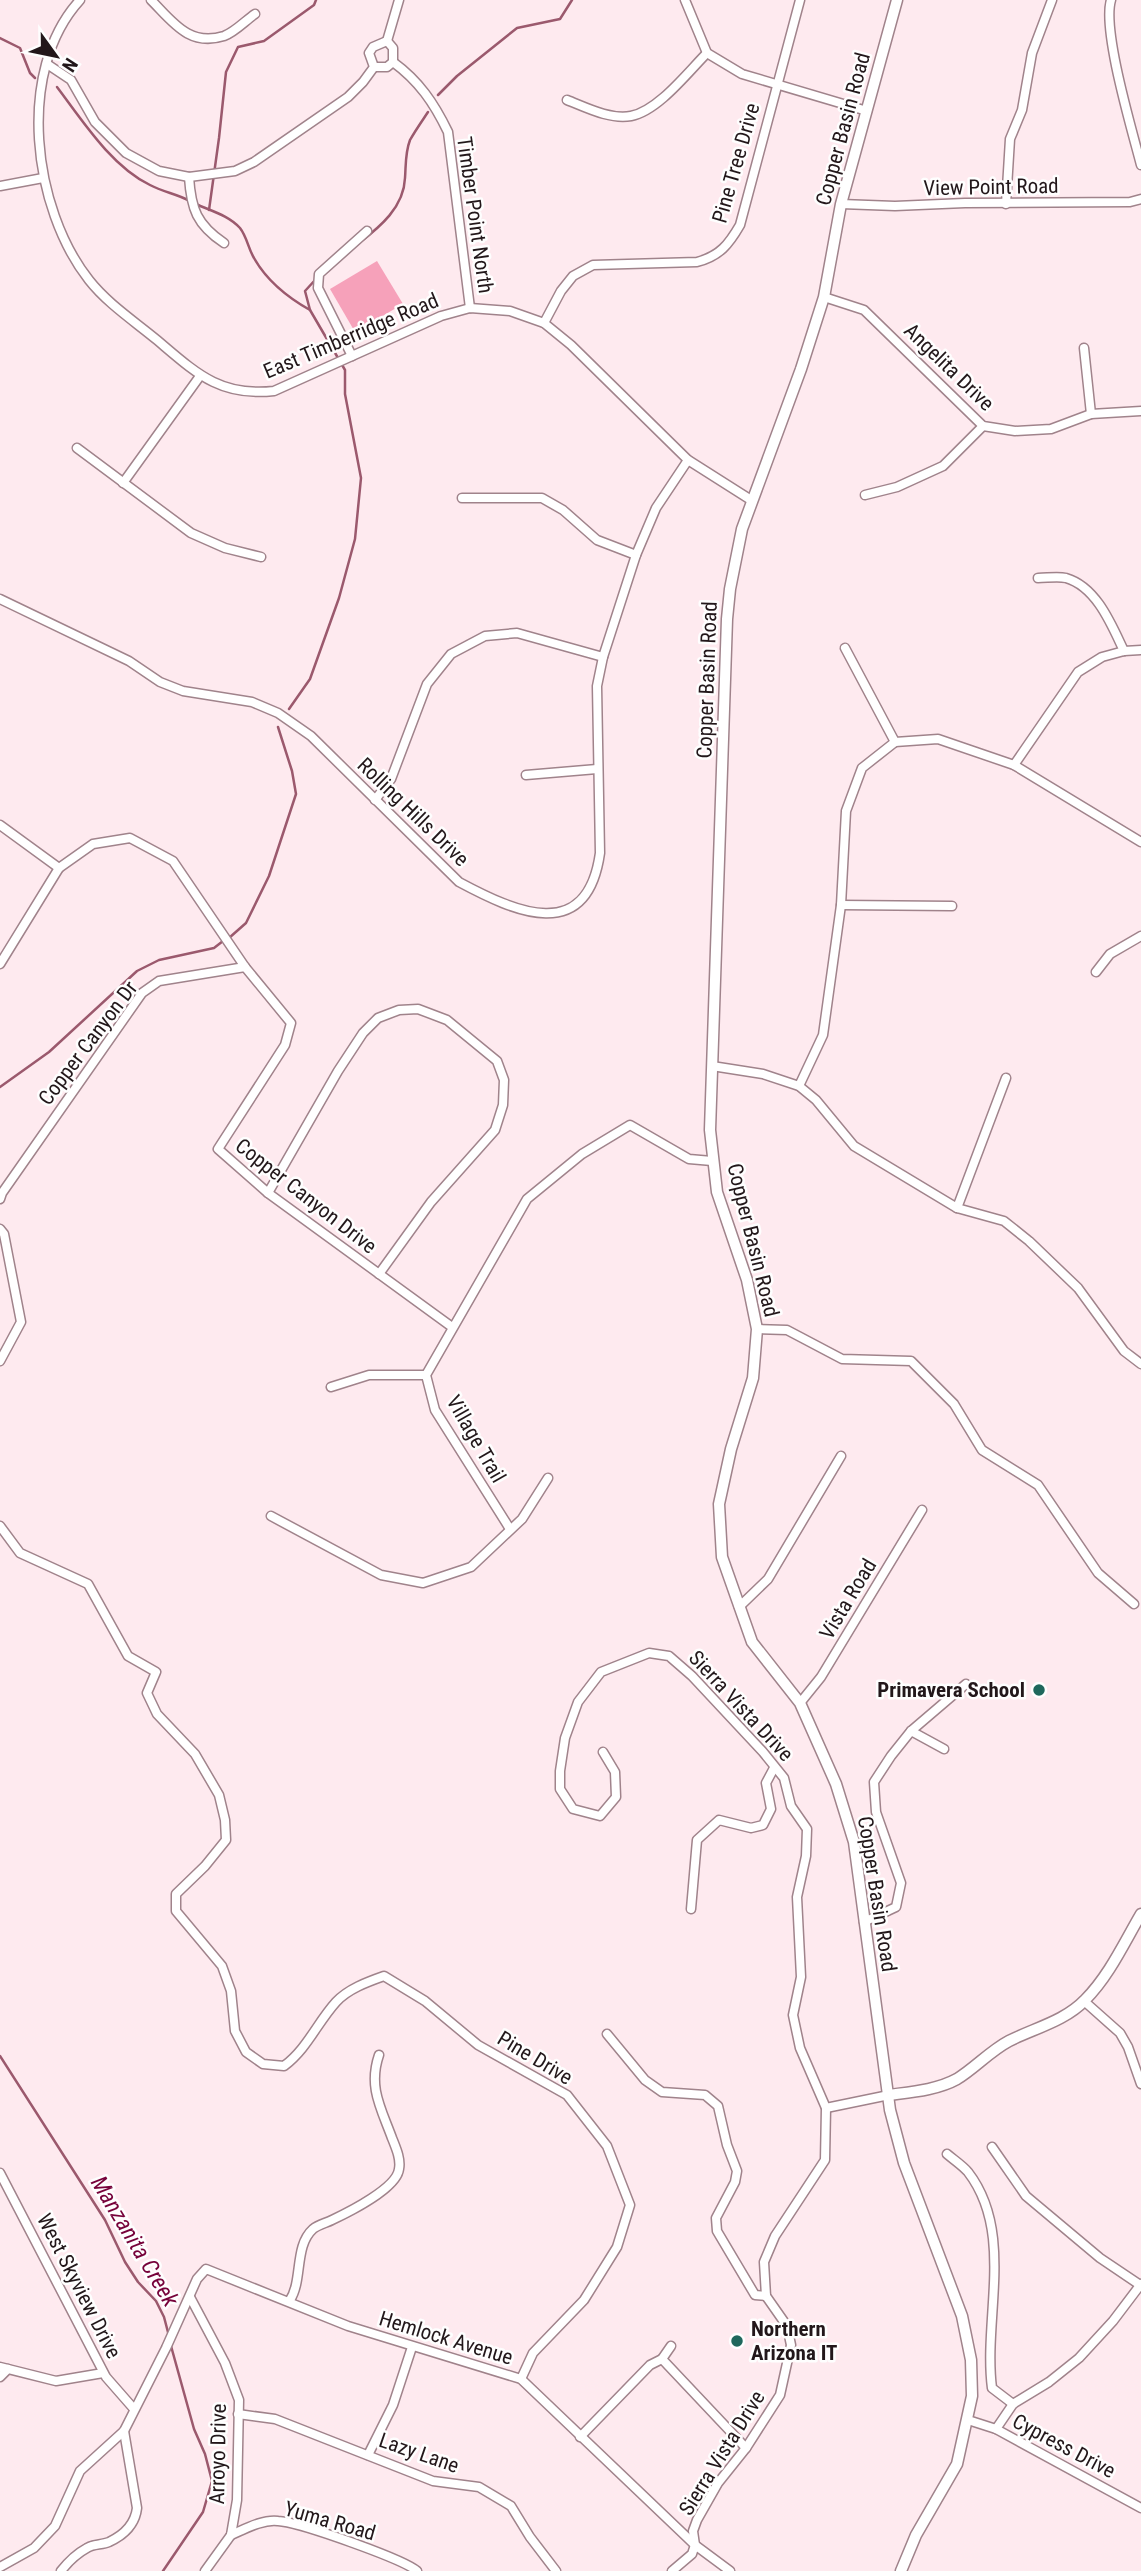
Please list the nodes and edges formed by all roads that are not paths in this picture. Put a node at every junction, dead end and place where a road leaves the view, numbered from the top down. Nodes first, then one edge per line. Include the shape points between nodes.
1 (80, 0) edge
2 (151, 0) edge
3 (399, 0) edge
4 (685, 0) edge
5 (800, 0) edge
6 (897, 0) edge
7 (1052, 0) edge
8 (1111, 0) edge
9 (255, 14) dead end
10 (387, 41) junction
11 (707, 53) junction
12 (393, 62) junction
13 (47, 64) junction
14 (374, 67) junction
15 (777, 84) junction
16 (567, 100) dead end
17 (867, 111) junction
18 (1141, 165) edge
19 (189, 177) junction
20 (43, 178) junction
21 (0, 186) edge
22 (1141, 199) edge
23 (841, 204) junction
24 (1006, 204) junction
25 (367, 231) dead end
26 (224, 243) dead end
27 (824, 298) junction
28 (470, 308) junction
29 (544, 323) junction
30 (1084, 348) dead end
31 (349, 357) junction
32 (200, 376) junction
33 (1141, 411) edge
34 (1091, 414) junction
35 (983, 426) junction
36 (77, 448) dead end
37 (688, 460) junction
38 (123, 483) junction
39 (865, 495) dead end
40 (462, 498) dead end
41 (751, 500) junction
42 (636, 555) junction
43 (261, 557) dead end
44 (1038, 578) dead end
45 (0, 599) edge
46 (845, 648) dead end
47 (1141, 650) edge
48 (1124, 651) junction
49 (603, 657) junction
50 (895, 742) junction
51 (1014, 765) junction
52 (597, 769) junction
53 (526, 775) dead end
54 (375, 800) junction
55 (0, 825) edge
56 (1141, 842) edge
57 (59, 868) junction
58 (841, 905) junction
59 (953, 906) dead end
60 (1141, 936) edge
61 (0, 964) edge
62 (244, 967) junction
63 (1096, 972) dead end
64 (712, 1066) junction
65 (1006, 1078) dead end
66 (799, 1086) junction
67 (712, 1161) junction
68 (268, 1193) junction
69 (0, 1199) edge
70 (957, 1208) junction
71 (0, 1229) edge
72 (379, 1274) junction
73 (452, 1327) junction
74 (757, 1329) junction
75 (0, 1362) edge
76 (1141, 1364) edge
77 (426, 1375) junction
78 (331, 1387) dead end
79 (841, 1456) dead end
80 (548, 1478) dead end
81 (922, 1510) dead end
82 (271, 1516) dead end
83 (0, 1526) edge
84 (510, 1529) junction
85 (1134, 1604) dead end
86 (740, 1607) junction
87 (965, 1684) dead end
88 (800, 1703) junction
89 (911, 1731) junction
90 (944, 1749) dead end
91 (603, 1752) dead end
92 (774, 1768) junction
93 (691, 1909) dead end
94 (1141, 1914) edge
95 (864, 1922) junction
96 (1084, 2001) junction
97 (607, 2034) dead end
98 (379, 2055) dead end
99 (1141, 2084) edge
100 (889, 2095) junction
101 (827, 2108) junction
102 (992, 2147) dead end
103 (947, 2154) dead end
104 (0, 2174) edge
105 (4, 2188) edge
106 (1141, 2284) edge
107 (766, 2296) junction
108 (190, 2297) junction
109 (290, 2300) junction
110 (671, 2346) dead end
111 (412, 2347) junction
112 (662, 2358) junction
113 (4, 2368) edge
114 (103, 2373) junction
115 (0, 2377) edge
116 (521, 2379) junction
117 (1013, 2404) junction
118 (134, 2409) junction
119 (238, 2414) junction
120 (968, 2420) junction
121 (996, 2429) junction
122 (124, 2431) junction
123 (580, 2437) junction
124 (746, 2448) junction
125 (368, 2455) junction
126 (1141, 2508) edge
127 (231, 2535) junction
128 (695, 2545) junction
129 (0, 2567) edge
130 (61, 2571) edge
131 (205, 2571) edge
132 (417, 2571) edge
133 (556, 2571) edge
134 (672, 2571) edge
135 (730, 2571) edge
136 (901, 2571) edge

1 - 13 street, East Timberridge Road via 58,33
2 - 9 street via 179,29 198,40 225,35
3 - 10 street
4 - 11 street
5 - 15 street, Pine Tree Drive
6 - 17 street, Copper Basin Road
7 - 24 street via 1032,52 1023,110 1010,139
8 - 18 street via 1108,9 1117,67
10 - 12 street via 393,48
10 - 14 street via 369,53
11 - 15 street via 742,74
11 - 16 street via 661,101 631,116 605,114
12 - 14 street
12 - 28 street, Timber Point North via 412,76 436,106 448,132
13 - 19 street via 71,80 95,122 126,153 159,171
13 - 20 street, East Timberridge Road via 38,141
14 - 19 street via 348,97 254,162 236,171
15 - 17 street
15 - 29 street, Pine Tree Drive via 740,225 729,244 713,258 697,262 593,265 573,276
17 - 23 street, Copper Basin Road
19 - 26 street via 190,200 197,217
20 - 21 street
20 - 32 street, East Timberridge Road via 68,246 89,280
22 - 24 street, View Point Road
23 - 24 street, View Point Road
23 - 27 street, Copper Basin Road
25 - 31 street via 319,274 318,288
27 - 35 street, Angelita Drive via 864,310
27 - 41 street, Copper Basin Road
28 - 29 street, East Timberridge Road via 510,311
28 - 31 street, East Timberridge Road
29 - 37 street, East Timberridge Road
30 - 34 street
31 - 32 street, East Timberridge Road via 274,391 251,394
32 - 38 street
33 - 34 street, Angelita Drive
34 - 35 street, Angelita Drive via 1051,429 1015,431
35 - 39 street via 943,466 897,487
36 - 38 street
37 - 41 street, East Timberridge Road
37 - 42 street, Rolling Hills Drive via 656,509
38 - 43 street via 191,533
40 - 42 street via 542,498 597,540
41 - 64 street, Copper Basin Road via 735,560 727,620
42 - 49 street, Rolling Hills Drive
44 - 48 street via 1066,579 1088,591
45 - 54 street, Rolling Hills Drive via 129,661 160,682 183,691 252,702 278,713 311,736
46 - 50 street
47 - 48 street
48 - 51 street via 1102,657 1078,673
49 - 52 street, Rolling Hills Drive via 597,686
49 - 54 street via 517,633 485,636 451,654 427,684 391,779
50 - 51 street via 938,739
50 - 58 street via 862,768 846,810
51 - 56 street
52 - 53 street
52 - 54 street, Rolling Hills Drive via 597,877 583,900 562,913 537,914 458,882
55 - 57 street
57 - 61 street
57 - 62 street, Copper Canyon Drive via 93,845 130,838 173,861
58 - 59 street
58 - 66 street via 823,1035
60 - 63 street via 1110,954
62 - 68 street, Copper Canyon Drive via 291,1023 285,1045 218,1149
62 - 69 street, Copper Canyon Dr via 159,981 142,993
64 - 66 street via 763,1074
64 - 67 street, Copper Basin Road
65 - 70 street
66 - 70 street via 817,1100 854,1146
67 - 73 street via 689,1159 630,1125 582,1154 527,1199
67 - 74 street, Copper Basin Road
68 - 72 street, Copper Canyon Drive
68 - 72 street via 338,1070 377,1018 418,1009 447,1020 497,1061 504,1080 503,1105 495,1130 431,1202
70 - 76 street via 1004,1221 1029,1241 1078,1288 1124,1352
71 - 75 street via 21,1322
72 - 73 street, Copper Canyon Drive
73 - 77 street
74 - 85 street via 787,1330 842,1359 911,1361 954,1404 982,1450 1038,1485 1098,1573
74 - 86 street, Copper Basin Road via 753,1378 719,1504 722,1557
77 - 78 street via 369,1375
77 - 84 street, Village Trail via 435,1410
79 - 86 street via 768,1579
80 - 84 street via 522,1519
81 - 88 street, Vista Road via 821,1677
82 - 84 street via 381,1576 423,1583 471,1567
83 - 116 street, Pine Drive via 20,1553 88,1584 128,1656 156,1672 147,1693 157,1714 195,1754 219,1795 226,1840 176,1894 176,1911 222,1966 231,1991 234,2031 246,2052 263,2064 284,2066 297,2056 337,2001 384,1976 425,2001 478,2045 567,2095 607,2146 630,2205 617,2248 584,2300 533,2353
86 - 88 street, Copper Basin Road via 752,1642
87 - 89 street
88 - 95 street, Copper Basin Road via 836,1784 850,1831
89 - 90 street
89 - 95 street via 874,1782 876,1812 901,1883 896,1907
91 - 92 street, Sierra Vista Drive via 615,1772 616,1797 600,1816 573,1809 560,1789 560,1771 578,1702 601,1672 649,1653 669,1656 692,1676
92 - 93 street via 766,1783 771,1809 763,1825 751,1828 719,1820 697,1840
92 - 101 street, Sierra Vista Drive via 784,1779 792,1805 807,1829 797,1897 801,1978 793,2015 800,2048
94 - 96 street
95 - 100 street, Copper Basin Road
96 - 99 street via 1120,2033
96 - 100 street via 1054,2022 1007,2042 955,2080
97 - 107 street via 645,2080 662,2092 705,2095 718,2106 737,2171 716,2218 717,2231 755,2295
98 - 109 street via 373,2073 375,2091 396,2148 399,2174 392,2185 308,2234
100 - 101 street
100 - 120 street, Copper Basin Road via 904,2163 965,2326 972,2375
101 - 107 street, Sierra Vista Drive via 825,2160 775,2236 764,2262
102 - 106 street via 1027,2196 1100,2258
103 - 117 street via 967,2170 989,2216 994,2248 992,2388
104 - 105 street, West Skyview Drive
105 - 114 street, West Skyview Drive
106 - 117 street via 1079,2358
107 - 124 street, Sierra Vista Drive via 787,2326 790,2345 780,2395
108 - 109 street, Hemlock Avenue via 206,2269
108 - 118 street
108 - 119 street, Arroyo Drive via 225,2363 239,2400
109 - 111 street, Hemlock Avenue
110 - 112 street
111 - 116 street, Hemlock Avenue
111 - 125 street via 393,2405
112 - 123 street
112 - 124 street
113 - 114 street via 56,2381
113 - 115 street
114 - 118 street, West Skyview Drive
116 - 123 street, Hemlock Avenue
117 - 121 street
118 - 122 street
119 - 125 street, Lazy Lane via 275,2419
119 - 127 street, Arroyo Drive via 237,2500
120 - 121 street, Cypress Drive
120 - 136 street, Copper Basin Road via 957,2464
121 - 126 street, Cypress Drive
122 - 129 street via 80,2470 55,2526 34,2548
122 - 130 street via 135,2520 108,2542 69,2560
123 - 128 street, Hemlock Avenue
124 - 128 street, Sierra Vista Drive via 697,2520
125 - 133 street, Lazy Lane via 433,2481 479,2487 511,2506
127 - 131 street, Arroyo Drive
127 - 132 street, Yuma Road via 277,2520 370,2550
128 - 134 street via 692,2554
128 - 135 street, Hemlock Avenue

